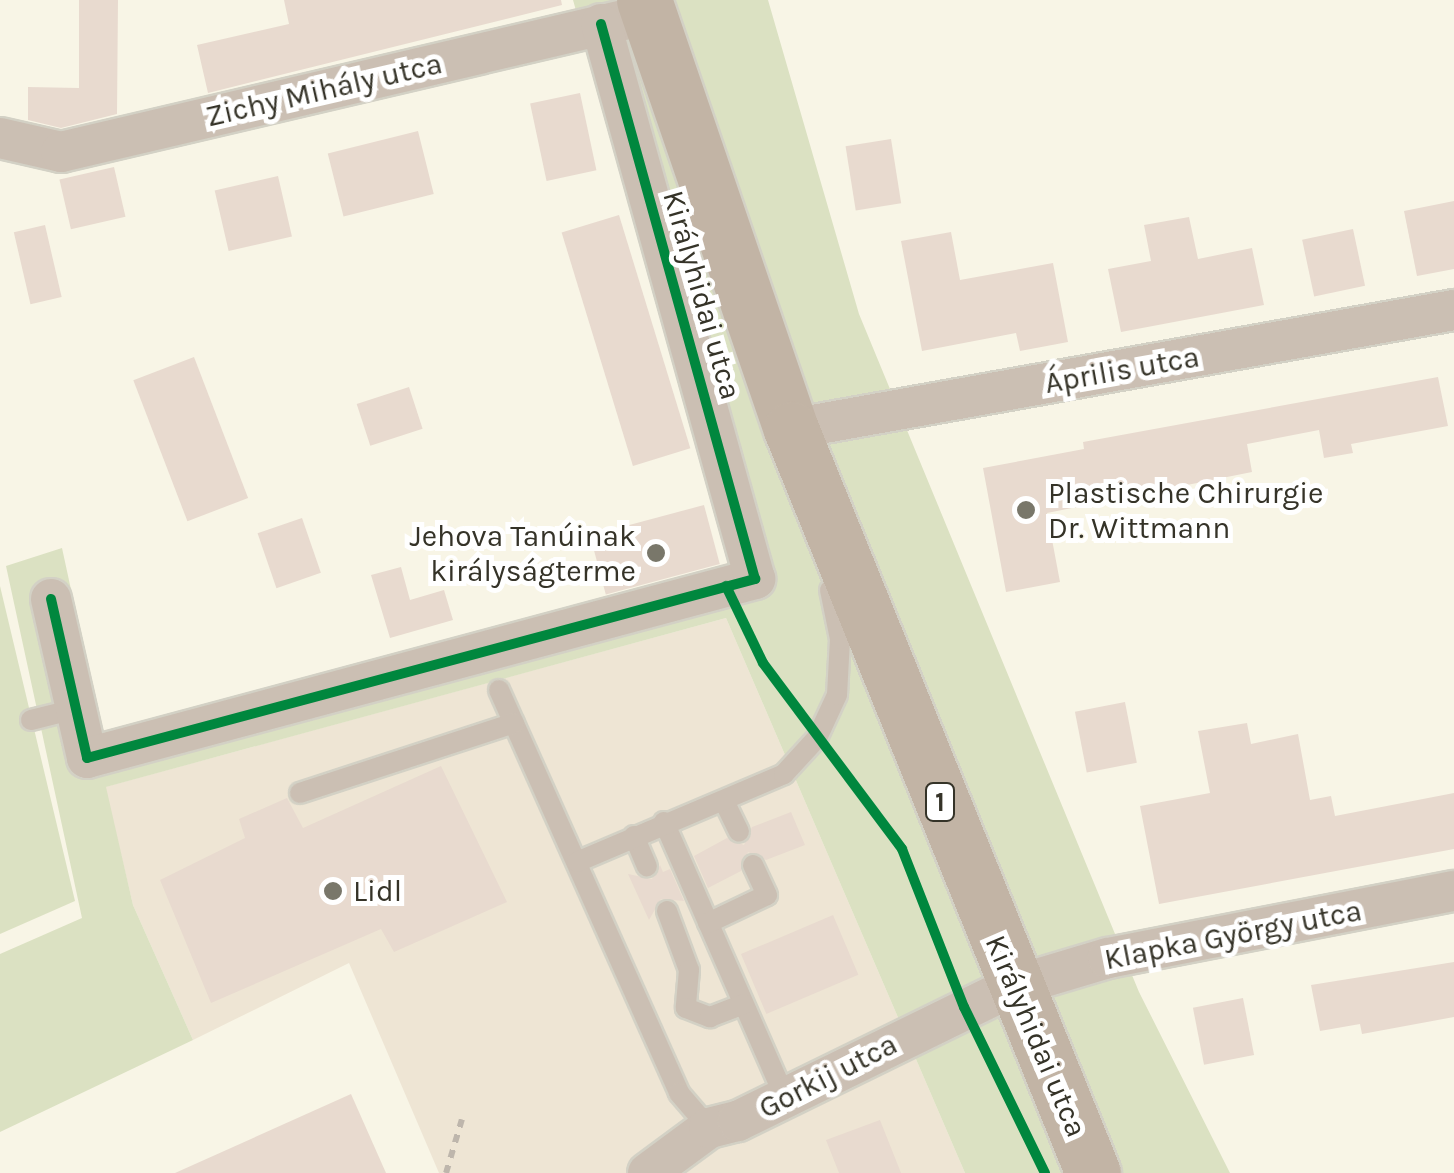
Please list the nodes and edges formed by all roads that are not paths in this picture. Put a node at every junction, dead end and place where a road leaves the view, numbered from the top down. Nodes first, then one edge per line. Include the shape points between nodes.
1 (631, 13) edge
2 (0, 138) edge
3 (1454, 310) edge
4 (791, 430) junction
5 (50, 599) dead end
6 (499, 690) dead end
7 (75, 709) junction
8 (31, 720) dead end
9 (514, 723) junction
10 (300, 793) dead end
11 (724, 800) junction
12 (664, 822) junction
13 (739, 832) dead end
14 (634, 836) junction
15 (577, 862) junction
16 (753, 865) dead end
17 (647, 866) dead end
18 (1454, 892) edge
19 (667, 911) dead end
20 (708, 923) junction
21 (1014, 986) junction
22 (744, 1004) junction
23 (786, 1098) junction
24 (709, 1128) junction
25 (648, 1173) edge
26 (1094, 1173) edge

1 - 2 street, Zichy Mihály utca via 61,152
1 - 4 main road, Királyhidai utca / 1
1 - 7 street, Királyhidai utca via 755,578 87,758
3 - 4 street, Április utca
4 - 11 lane via 808,526 835,608 837,695 817,738 784,774
4 - 21 main road, Királyhidai utca / 1
5 - 7 street
6 - 9 lane
7 - 8 lane
9 - 10 lane
9 - 15 lane
11 - 12 lane
11 - 13 lane
12 - 14 lane
12 - 20 lane
14 - 15 lane
14 - 17 lane
15 - 24 lane via 680,1093
16 - 20 lane via 766,895
18 - 21 street, Klapka György utca via 1108,958
19 - 22 lane via 689,970 686,1008 710,1017
20 - 22 lane
21 - 23 street, Gorkij utca
21 - 26 main road, Királyhidai utca / 1
22 - 23 lane
23 - 24 street, Gorkij utca
24 - 25 street, Gorkij utca

